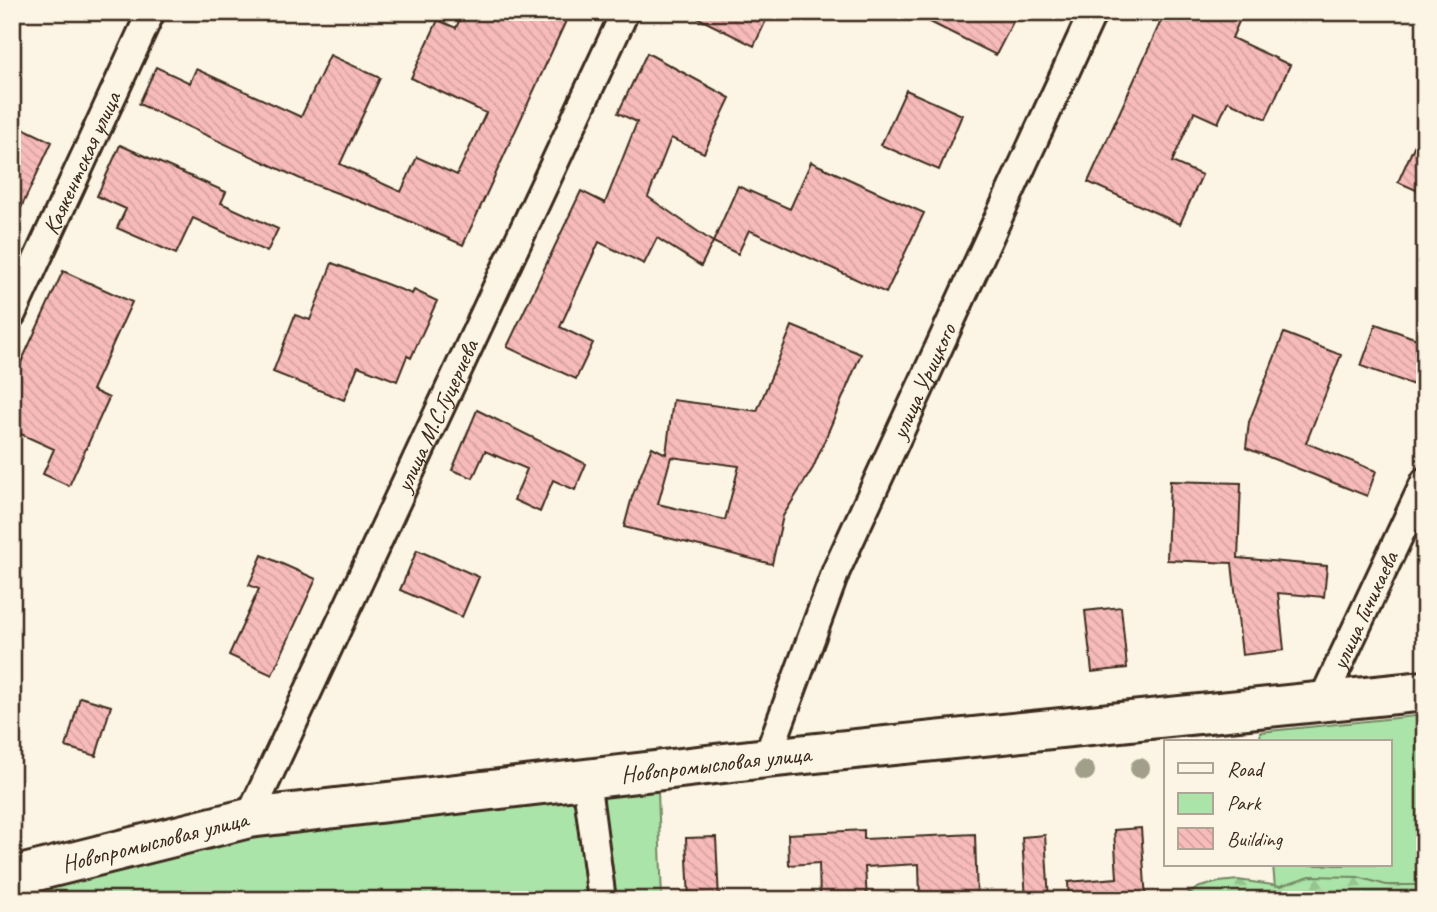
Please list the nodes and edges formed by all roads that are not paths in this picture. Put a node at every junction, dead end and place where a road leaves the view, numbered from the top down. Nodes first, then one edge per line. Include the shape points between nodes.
1 (151, 12) edge
2 (625, 12) edge
3 (1093, 12) edge
4 (12, 314) edge
5 (1425, 481) edge
6 (1425, 691) edge
7 (1322, 701) junction
8 (767, 758) junction
9 (586, 779) junction
10 (249, 818) junction
11 (12, 877) edge
12 (602, 900) edge

1 - 4 street, Каякентская улица
2 - 10 street, улица М.С.Гуцериева
3 - 8 street, улица Урицкого via 836,571
5 - 7 street, улица Гичикаева
6 - 7 main road, Новопромысловая улица
7 - 8 main road, Новопромысловая улица
8 - 9 main road, Новопромысловая улица
9 - 10 main road, Новопромысловая улица
9 - 12 street
10 - 11 main road, Новопромысловая улица

